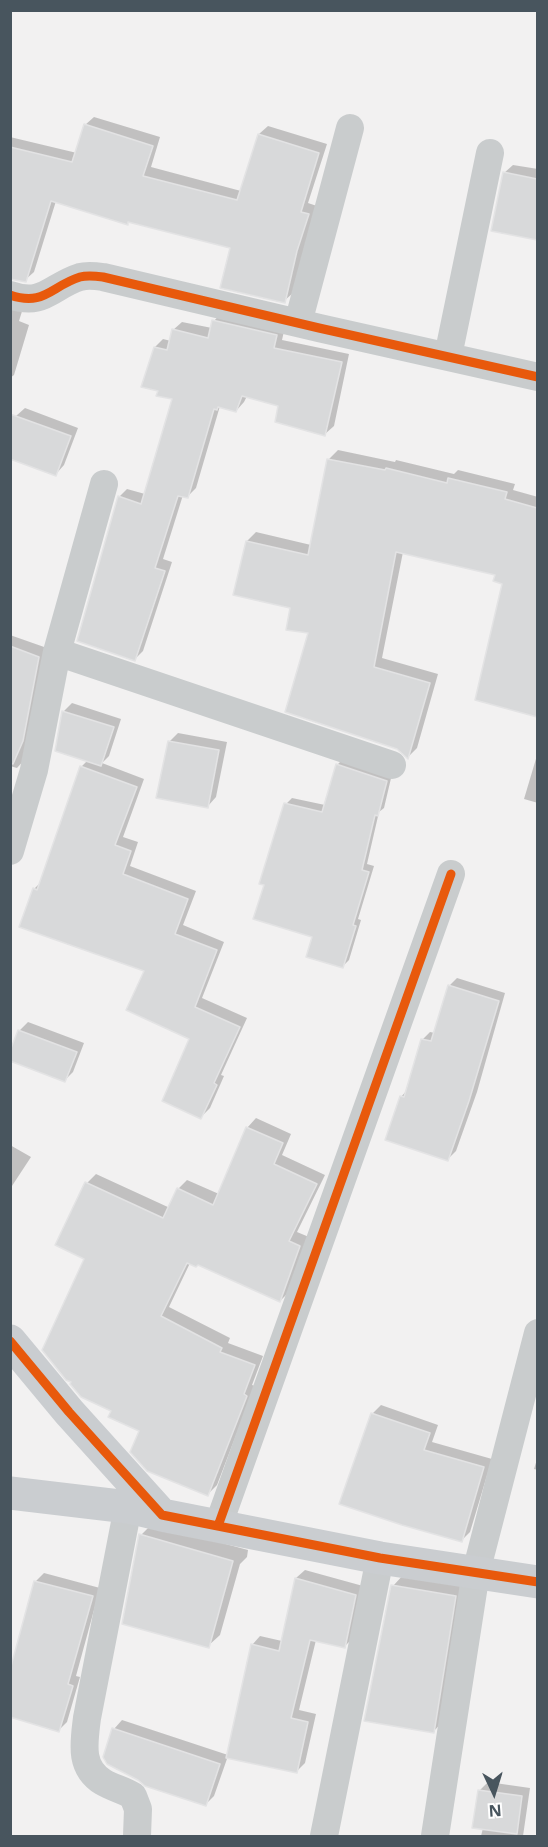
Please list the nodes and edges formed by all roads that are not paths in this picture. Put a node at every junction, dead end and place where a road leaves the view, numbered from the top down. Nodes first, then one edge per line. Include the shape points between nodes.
1 (350, 128) dead end
2 (490, 153) dead end
3 (10, 295) edge
4 (298, 323) junction
5 (448, 357) junction
6 (537, 377) edge
7 (104, 484) dead end
8 (57, 652) junction
9 (392, 765) dead end
10 (10, 850) edge
11 (451, 874) dead end
12 (537, 1334) edge
13 (10, 1341) edge
14 (10, 1493) edge
15 (128, 1507) junction
16 (162, 1515) junction
17 (218, 1526) junction
18 (380, 1558) junction
19 (476, 1572) junction
20 (537, 1582) edge
21 (137, 1836) edge
22 (324, 1836) edge
23 (435, 1836) edge

1 - 4 street
2 - 5 street
3 - 4 street via 37,299 83,276 103,277
4 - 5 street
5 - 6 street
7 - 8 street
8 - 9 street
8 - 10 street via 34,770
11 - 17 street
12 - 19 street
13 - 16 street
14 - 15 street
15 - 16 street
15 - 21 street via 83,1750 87,1767 102,1781 134,1796 138,1809
16 - 17 street
17 - 18 street
18 - 19 street
18 - 22 street
19 - 20 street
19 - 23 street

